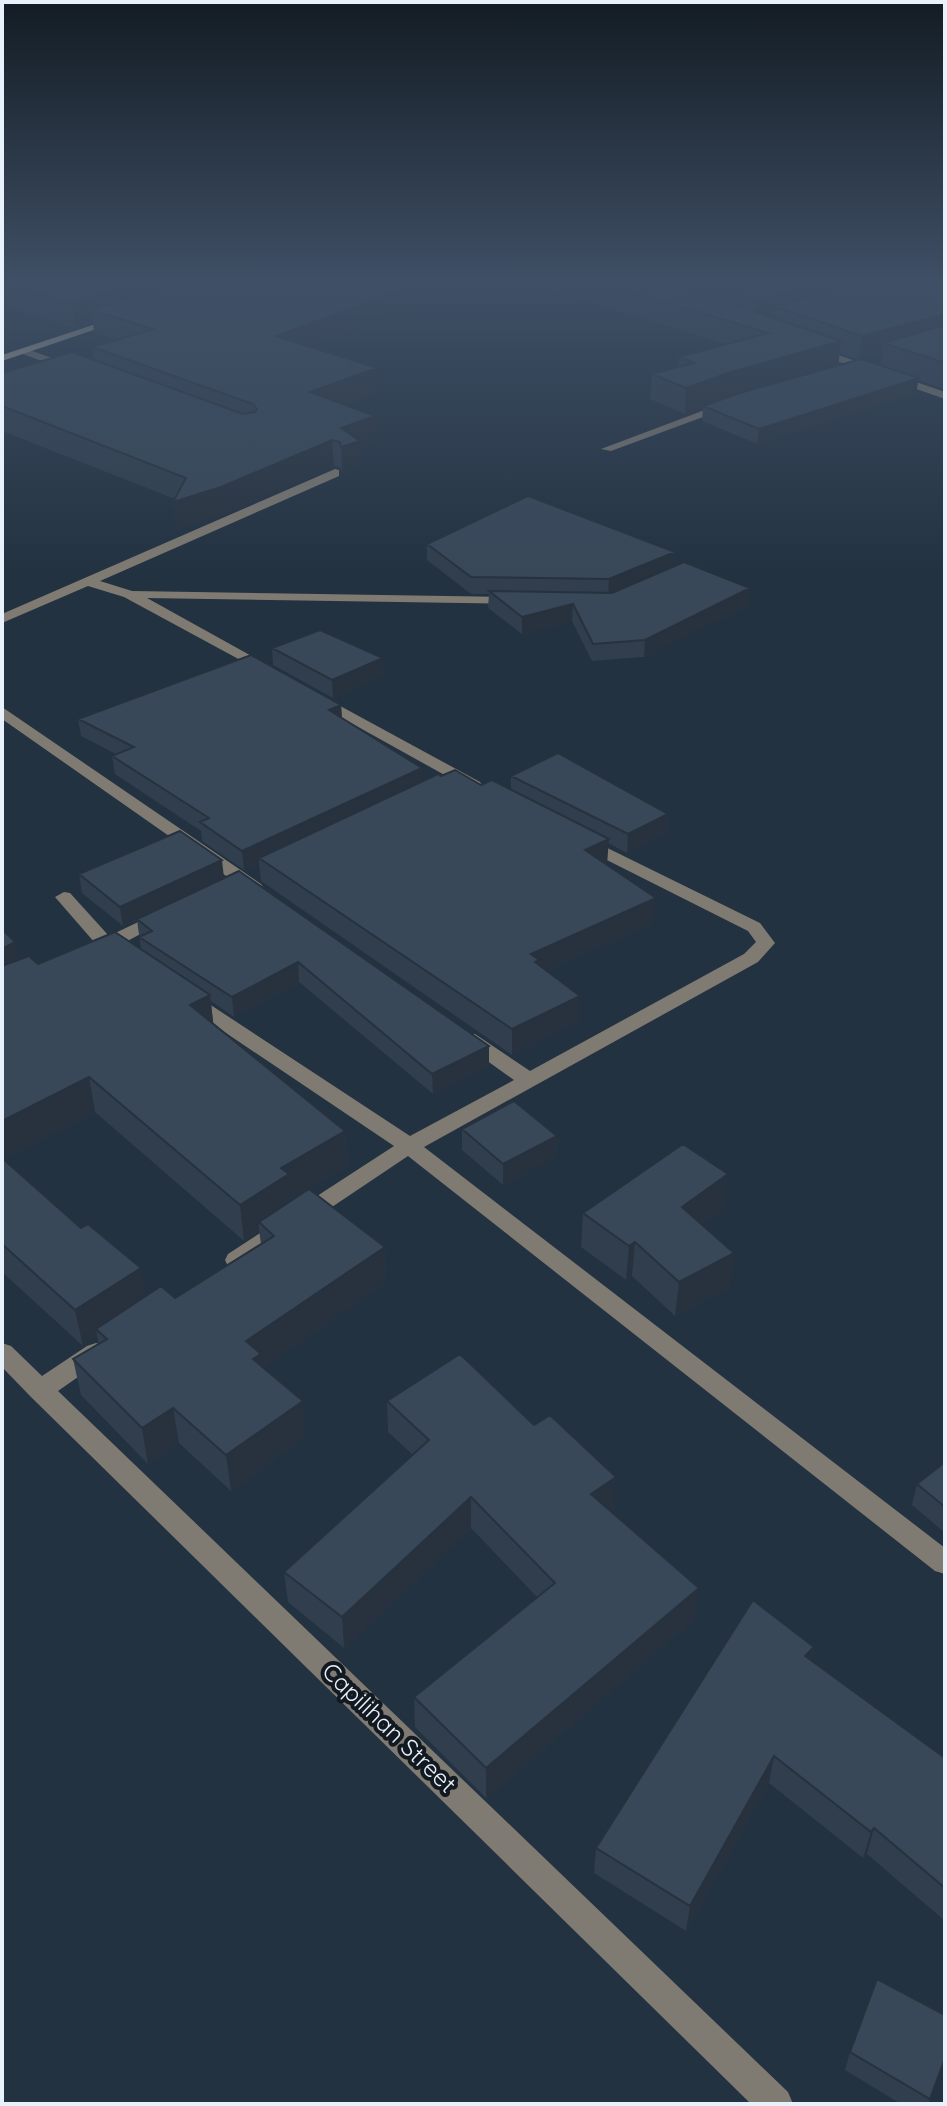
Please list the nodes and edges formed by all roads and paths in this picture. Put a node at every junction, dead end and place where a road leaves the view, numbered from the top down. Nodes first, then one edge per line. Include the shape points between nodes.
1 (896, 378) edge
2 (945, 396) edge
3 (734, 402) edge
4 (607, 449) dead end
5 (335, 473) dead end
6 (86, 581) junction
7 (129, 594) junction
8 (533, 601) edge
9 (2, 619) edge
10 (281, 678) edge
11 (308, 693) edge
12 (2, 712) edge
13 (488, 792) edge
14 (572, 835) edge
15 (64, 897) dead end
16 (271, 898) edge
17 (175, 912) edge
18 (106, 944) junction
19 (81, 956) edge
20 (132, 961) edge
21 (172, 988) edge
22 (452, 1027) edge
23 (530, 1081) junction
24 (409, 1146) junction
25 (212, 1276) edge
26 (119, 1337) edge
27 (2, 1352) edge
28 (40, 1390) junction
29 (945, 1563) edge
30 (776, 2104) edge

1 - 2 street
3 - 4 street
5 - 6 street
6 - 7 street
6 - 9 street
7 - 8 street
7 - 10 street
11 - 13 street via 453,781
12 - 16 street
14 - 23 street via 754,927 766,943 751,958
15 - 18 street
17 - 18 street
18 - 19 street
18 - 20 street
21 - 24 street
22 - 23 street
23 - 24 street
24 - 25 street
24 - 29 street
26 - 28 street
27 - 28 street, Capilihan Street
28 - 30 street, Capilihan Street

